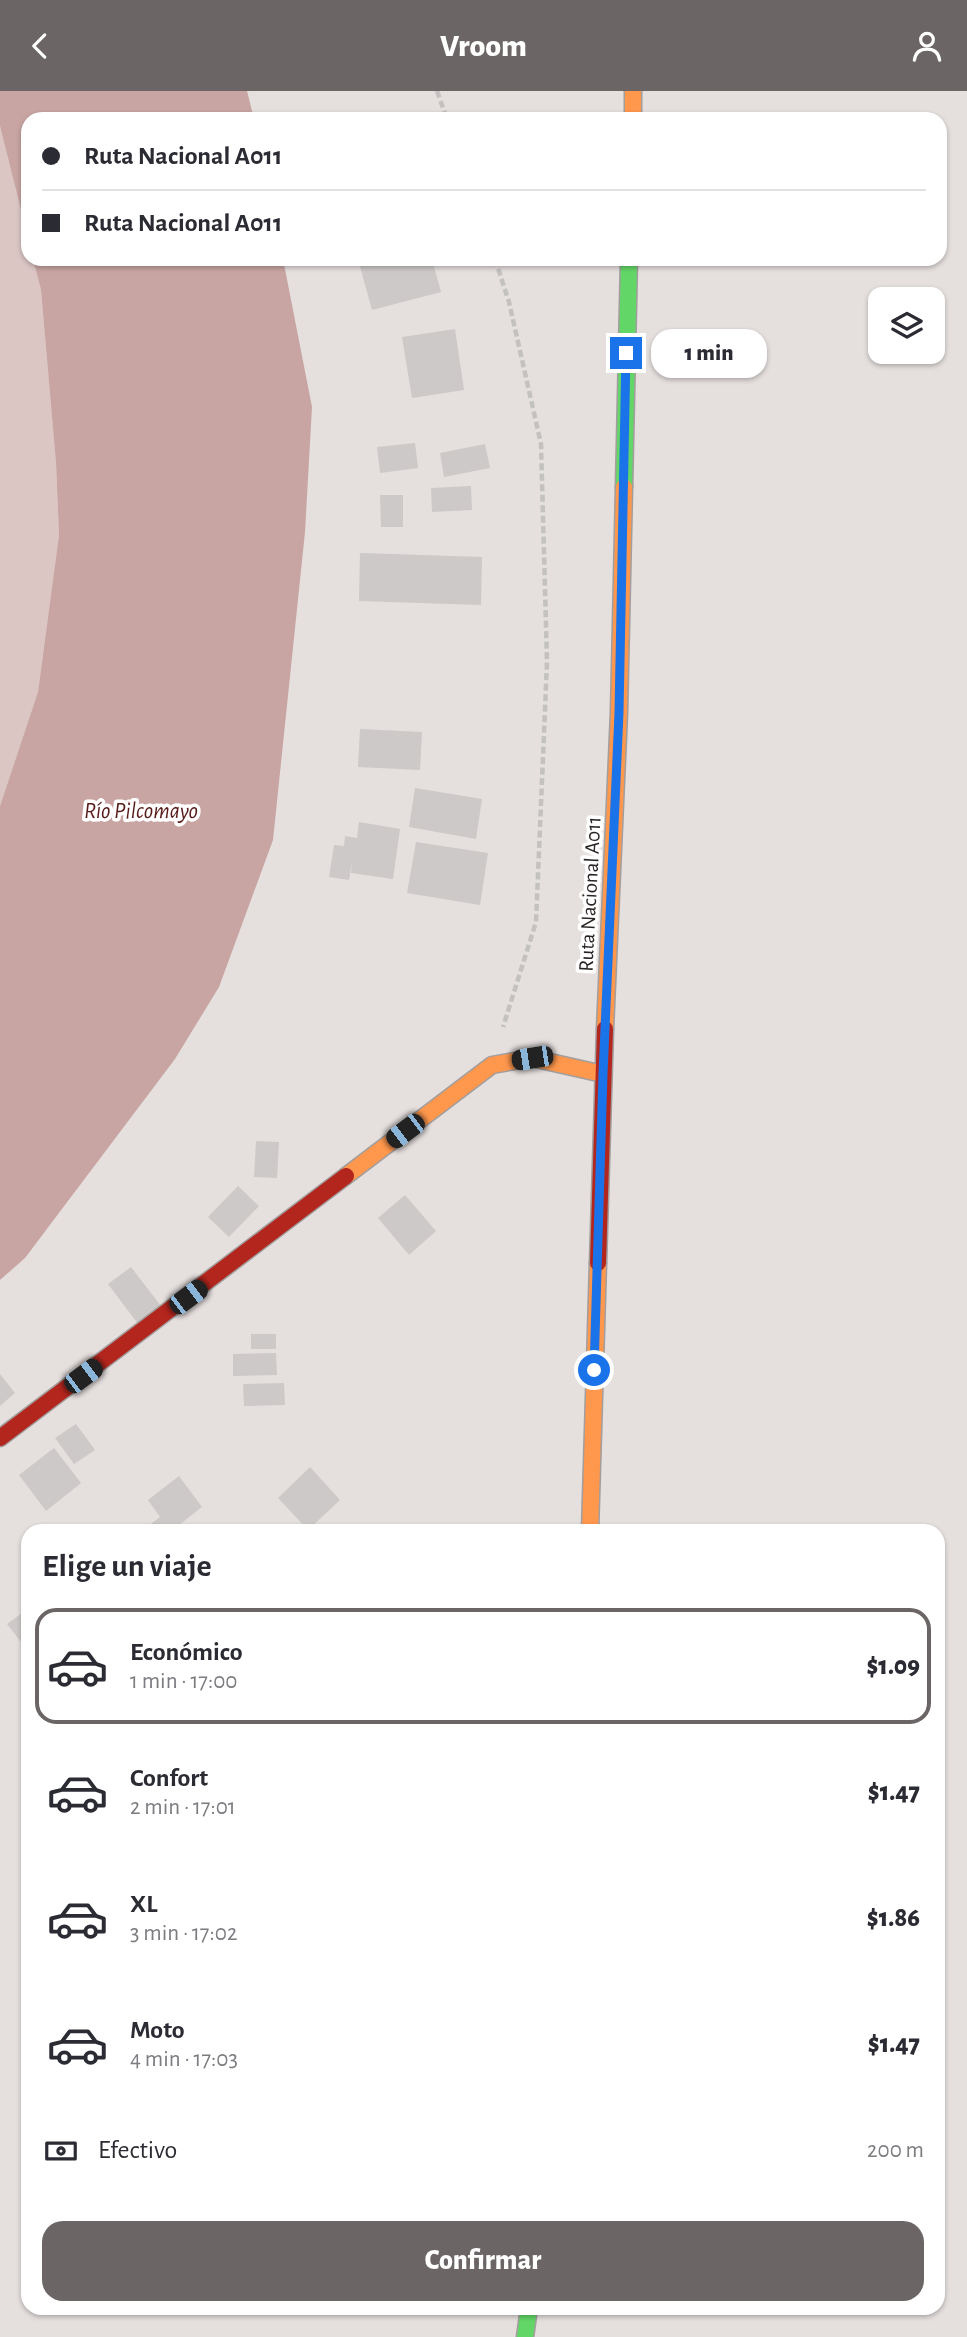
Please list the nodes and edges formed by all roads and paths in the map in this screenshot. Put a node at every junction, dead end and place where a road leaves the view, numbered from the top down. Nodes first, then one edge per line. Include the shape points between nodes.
1 (437, 91) edge
2 (633, 91) edge
3 (444, 112) edge
4 (633, 112) edge
5 (497, 266) edge
6 (629, 266) edge
7 (492, 1065) junction
8 (603, 1074) junction
9 (0, 1438) edge
10 (590, 1524) edge
11 (528, 2315) edge
12 (526, 2337) edge

1 - 3 path
2 - 4 main road
5 - 7 path via 541,444 547,662 536,922
6 - 8 main road, Ruta Nacional A011 via 619,713
7 - 8 main road via 532,1058
7 - 9 main road
8 - 10 main road, Ruta Nacional A011
11 - 12 main road

